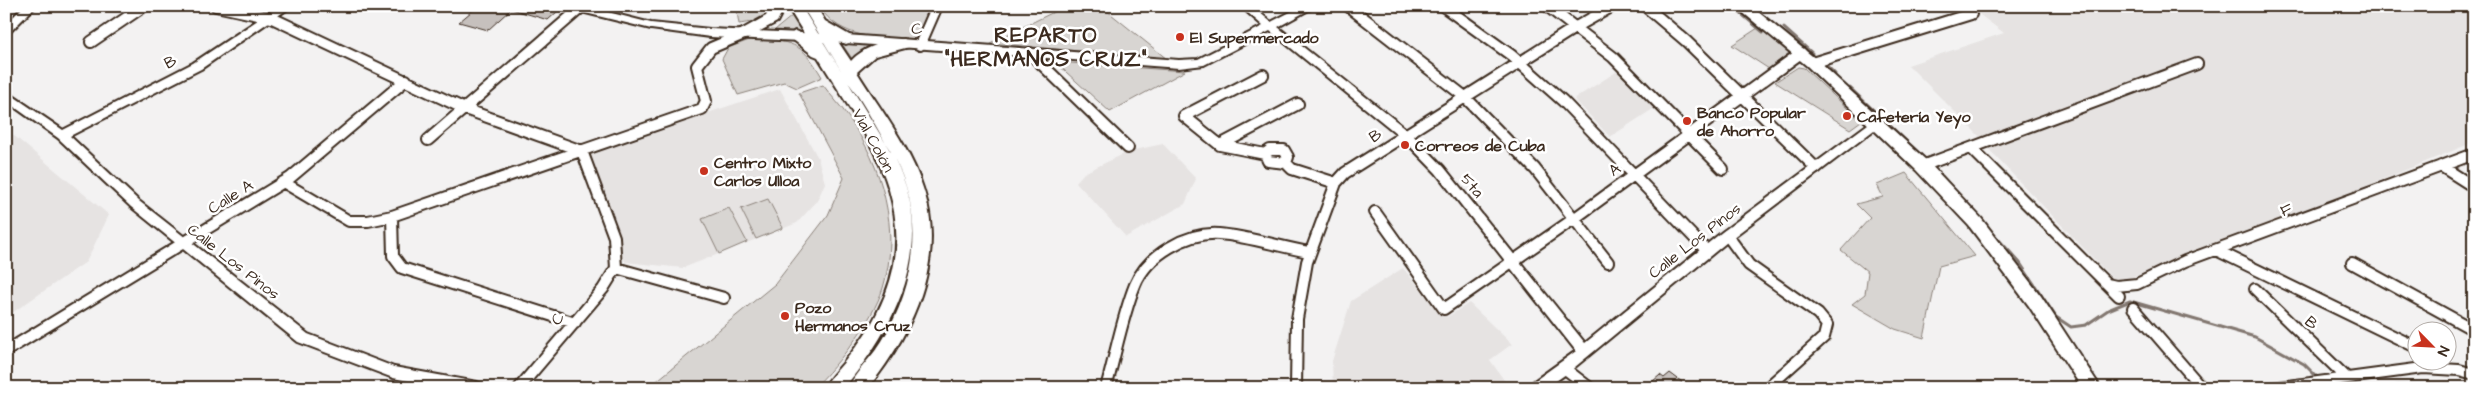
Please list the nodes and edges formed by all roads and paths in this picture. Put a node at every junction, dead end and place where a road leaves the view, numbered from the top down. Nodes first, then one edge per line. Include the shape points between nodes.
1 (31, 6) edge
2 (144, 6) edge
3 (216, 6) edge
4 (287, 6) edge
5 (778, 6) edge
6 (793, 6) edge
7 (809, 6) edge
8 (937, 6) edge
9 (1245, 6) edge
10 (1311, 6) edge
11 (1348, 6) edge
12 (1444, 6) edge
13 (1547, 6) edge
14 (1612, 6) edge
15 (1645, 6) edge
16 (1742, 6) edge
17 (577, 7) edge
18 (1971, 14) dead end
19 (272, 18) junction
20 (818, 21) junction
21 (1270, 27) junction
22 (1576, 27) junction
23 (6, 30) edge
24 (750, 34) junction
25 (795, 36) junction
26 (813, 37) junction
27 (828, 38) junction
28 (846, 38) junction
29 (91, 42) dead end
30 (904, 44) junction
31 (920, 45) junction
32 (1030, 53) junction
33 (1807, 58) junction
34 (1520, 62) junction
35 (829, 64) junction
36 (2197, 64) dead end
37 (1263, 75) dead end
38 (849, 79) junction
39 (406, 80) junction
40 (6, 94) edge
41 (1465, 97) junction
42 (1742, 97) junction
43 (1298, 104) dead end
44 (465, 109) junction
45 (1876, 124) junction
46 (62, 135) junction
47 (1406, 135) junction
48 (1688, 135) junction
49 (428, 140) dead end
50 (1220, 146) junction
51 (1128, 148) dead end
52 (1971, 148) junction
53 (582, 150) junction
54 (2474, 154) edge
55 (1922, 166) junction
56 (2441, 166) junction
57 (1816, 168) junction
58 (1723, 169) dead end
59 (1633, 175) junction
60 (283, 182) junction
61 (1336, 183) junction
62 (2474, 187) edge
63 (1375, 212) dead end
64 (392, 216) junction
65 (1575, 218) junction
66 (1728, 235) junction
67 (184, 244) junction
68 (2216, 250) junction
69 (1309, 252) junction
70 (1707, 252) junction
71 (1512, 261) junction
72 (1608, 262) dead end
73 (2352, 263) dead end
74 (616, 268) junction
75 (2107, 284) junction
76 (2255, 289) dead end
77 (2119, 296) dead end
78 (724, 298) dead end
79 (2133, 308) dead end
80 (575, 323) junction
81 (2474, 330) edge
82 (2408, 343) edge
83 (1583, 350) junction
84 (6, 351) edge
85 (876, 362) junction
86 (1564, 368) junction
87 (2408, 370) edge
88 (2458, 370) edge
89 (2474, 374) edge
90 (2347, 378) junction
91 (2311, 384) edge
92 (477, 388) edge
93 (519, 388) edge
94 (832, 388) edge
95 (857, 388) edge
96 (874, 388) edge
97 (1106, 388) edge
98 (1296, 388) edge
99 (1536, 388) edge
100 (1590, 388) edge
101 (1768, 388) edge
102 (2092, 388) edge
103 (2202, 388) edge
104 (2272, 388) edge

1 - 23 street
2 - 29 street
3 - 19 street
4 - 19 street, B
5 - 24 main road via 772,19
6 - 24 main road via 785,17
6 - 26 main road, Vial Colón
7 - 20 main road, Vial Colón
8 - 31 street
9 - 21 street, 5ta
10 - 21 street, C
11 - 41 street
12 - 34 street
13 - 22 street
14 - 22 street, B
15 - 42 street via 1686,41
16 - 33 main road
17 - 24 street, C via 651,26
17 - 44 street
18 - 33 street
19 - 39 street
19 - 46 street, B via 197,66
20 - 27 main road, Vial Colón
20 - 28 main road
21 - 32 street, C via 1200,62 1179,64
21 - 47 street, 5ta
22 - 34 street, B
22 - 48 street via 1622,65
24 - 25 street, C
24 - 53 street via 716,44 704,52 697,66 706,102 702,110
25 - 26 street, C
25 - 35 main road via 810,44
26 - 27 street, C
26 - 35 main road, Vial Colón
27 - 28 street, C
27 - 38 main road, Vial Colón
28 - 30 street, C
30 - 31 street, C
30 - 38 main road via 880,53
31 - 32 street, C
32 - 51 street
33 - 42 street, A
33 - 45 main road
34 - 41 street, B
34 - 59 street
35 - 38 main road, Vial Colón
36 - 52 street
37 - 50 street via 1184,116
38 - 85 main road, Vial Colón via 905,162 919,198 924,234 919,278 903,322
38 - 94 main road, Vial Colón via 889,163 902,202 906,232 902,274 886,315
39 - 44 street
39 - 60 street, Calle A
40 - 46 street, Calle Los Pinos
41 - 47 street, B
41 - 65 street via 1535,169
42 - 48 street, A
42 - 57 street
43 - 50 street
44 - 49 street
44 - 53 street
45 - 55 main road
45 - 57 street, Calle Los Pinos
46 - 67 street, Calle Los Pinos via 135,204
47 - 61 street, B via 1345,173
47 - 71 street, 5ta via 1440,170
48 - 58 street
48 - 59 street, A
50 - 61 street via 1265,154 1268,161 1286,163 1292,169
52 - 55 street
52 - 75 street
53 - 64 street
53 - 74 street via 614,237
54 - 56 street, F
55 - 102 main road via 1975,222 2035,301
56 - 62 street
56 - 68 street, F
57 - 66 street, Calle Los Pinos
59 - 65 street, A
59 - 70 street
60 - 64 street via 348,221
60 - 67 street, Calle A
61 - 69 street, B
63 - 71 street, A via 1444,308
64 - 80 street via 393,256 402,268
65 - 71 street, A
65 - 72 street
66 - 70 street, Calle Los Pinos
66 - 101 street via 1749,266 1818,314 1827,326 1824,337
67 - 84 street, Calle A
67 - 92 street, Calle Los Pinos via 303,338 393,372
68 - 75 street, F via 2137,284
68 - 82 street
69 - 97 street via 1218,234 1184,240 1168,249 1152,261 1135,284
69 - 98 street, B via 1297,319
70 - 83 street, Calle Los Pinos
71 - 83 street, 5ta
73 - 81 street
74 - 78 street
74 - 80 street, C
75 - 77 street
76 - 90 street, B
79 - 103 street
80 - 93 street, C
83 - 86 street, Calle Los Pinos
85 - 95 main road, Vial Colón
85 - 96 main road
86 - 99 street, Calle Los Pinos
86 - 100 street
87 - 90 street
88 - 89 street
90 - 91 street
91 - 104 street

